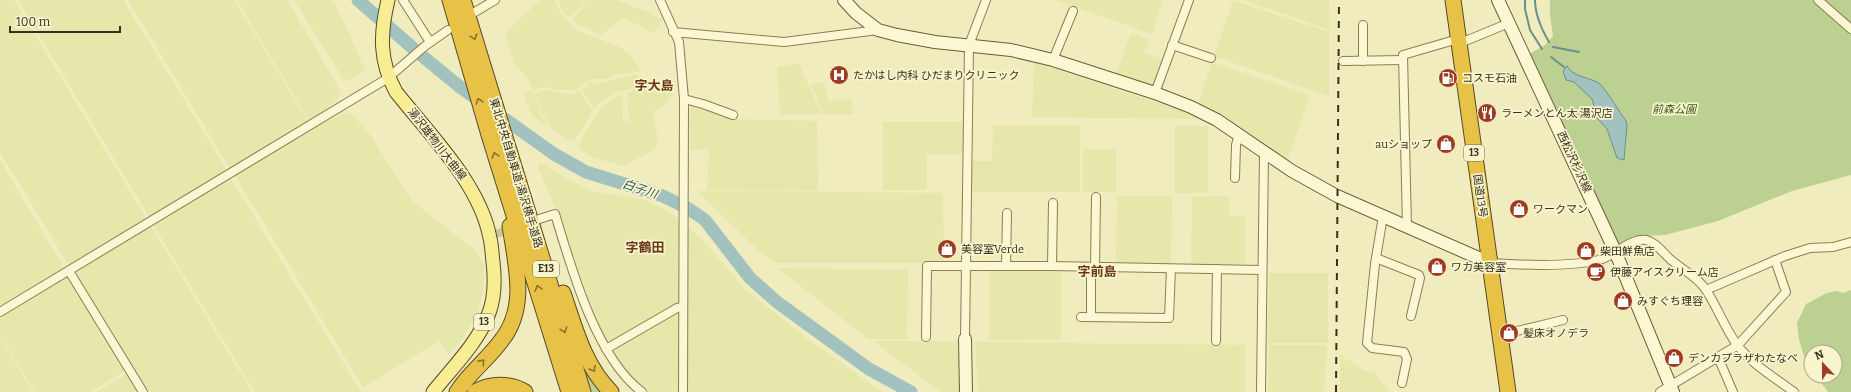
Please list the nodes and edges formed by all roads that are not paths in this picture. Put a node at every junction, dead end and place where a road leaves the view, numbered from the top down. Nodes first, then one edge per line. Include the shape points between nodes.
1 (402, 0) edge
2 (450, 0) edge
3 (463, 0) edge
4 (495, 0) edge
5 (660, 0) edge
6 (844, 0) edge
7 (986, 0) edge
8 (1188, 0) edge
9 (1453, 0) edge
10 (1498, 0) edge
11 (1818, 0) edge
12 (387, 1) edge
13 (1073, 11) dead end
14 (475, 12) dead end
15 (1509, 23) junction
16 (1363, 25) dead end
17 (1851, 29) edge
18 (448, 30) dead end
19 (878, 30) junction
20 (673, 32) junction
21 (1458, 41) junction
22 (428, 44) junction
23 (969, 45) junction
24 (1172, 45) junction
25 (1211, 58) dead end
26 (1053, 60) junction
27 (1362, 60) junction
28 (1403, 60) junction
29 (1343, 61) dead end
30 (388, 78) junction
31 (1155, 93) junction
32 (684, 99) junction
33 (733, 115) dead end
34 (1239, 135) junction
35 (1264, 153) junction
36 (514, 163) junction
37 (502, 174) junction
38 (1235, 178) dead end
39 (1096, 197) dead end
40 (1053, 203) dead end
41 (1007, 213) dead end
42 (1383, 216) junction
43 (536, 220) dead end
44 (1407, 227) junction
45 (1851, 242) edge
46 (1615, 251) junction
47 (1376, 258) junction
48 (1775, 260) junction
49 (1490, 263) junction
50 (1006, 266) junction
51 (1052, 266) junction
52 (966, 267) junction
53 (1093, 267) junction
54 (1171, 269) junction
55 (1217, 269) junction
56 (69, 270) junction
57 (1262, 270) junction
58 (1706, 290) junction
59 (683, 307) junction
60 (0, 312) edge
61 (1412, 316) dead end
62 (1081, 317) dead end
63 (1091, 317) junction
64 (1563, 320) dead end
65 (1500, 335) junction
66 (926, 337) dead end
67 (966, 339) joint
68 (1216, 341) dead end
69 (1738, 345) junction
70 (606, 349) junction
71 (1718, 358) junction
72 (1402, 383) dead end
73 (1667, 390) edge
74 (143, 392) edge
75 (433, 392) edge
76 (457, 392) edge
77 (475, 392) edge
78 (525, 392) edge
79 (569, 392) edge
80 (583, 392) edge
81 (611, 392) edge
82 (642, 392) edge
83 (682, 392) edge
84 (966, 392) edge
85 (1261, 392) edge
86 (1508, 392) edge
87 (1733, 392) edge
88 (1794, 392) edge

1 - 22 street
37 -> 2 highway, 東北中央自動車道;湯沢横手道路 / E13
3 -> 36 highway, 東北中央自動車道;湯沢横手道路 / E13
4 - 14 street
5 - 20 street
6 - 19 street
7 - 23 street
8 - 24 street
9 - 21 highway, 国道13号 / 13
10 - 15 street, 西松沢杉沢線
11 - 17 street
12 - 30 main road, 湯沢雄物川大曲線 / 13 via 382,41
13 - 26 street
15 - 21 street
15 - 46 street, 西松沢杉沢線
16 - 27 street
18 - 22 street
19 - 20 street via 784,42
19 - 23 street via 935,42
20 - 32 street via 679,42
21 - 28 street via 1403,55
21 - 49 highway, 国道13号 / 13
22 - 30 street
23 - 26 street via 1011,50
23 - 52 street
24 - 25 street
24 - 31 street
26 - 31 street
27 - 28 street
27 - 29 street
28 - 44 street
30 - 56 street
30 - 75 main road, 湯沢雄物川大曲線 / 13 via 396,92 465,179 493,236 493,294 489,313 478,335
31 - 34 street via 1204,113
32 - 33 street
32 - 59 street
34 - 35 street
34 - 38 street via 1236,145
35 - 42 street via 1337,196
35 - 57 street
36 -> 80 highway, 東北中央自動車道;湯沢横手道路 / E13
36 -> 81 highway via 587,358 598,378
76 -> 37 highway via 502,341 517,311 518,274
79 -> 37 highway, 東北中央自動車道;湯沢横手道路 / E13
39 - 53 street
40 - 51 street
41 - 50 street
42 - 44 street
42 - 47 street
43 - 70 street via 555,214 571,268
44 - 49 street
45 - 48 street via 1833,247 1810,248
46 - 49 street via 1601,260
46 - 58 street via 1646,240 1697,279
46 - 73 street, 西松沢杉沢線
47 - 61 street via 1419,275
47 - 72 street via 1367,343 1372,348 1404,352 1407,359
48 - 58 street
48 - 69 street via 1786,292
49 - 65 highway, 国道13号 / 13
50 - 51 street
50 - 52 street
51 - 53 street
52 - 66 street via 927,266
52 - 67 street
53 - 54 street
53 - 63 street
54 - 55 street
54 - 63 street via 1169,318
55 - 57 street
55 - 68 street
56 - 60 street
56 - 74 street
57 - 85 street
58 - 69 street
59 - 70 street
59 - 83 street
62 - 63 street
64 - 65 street
65 - 86 highway, 国道13号 / 13
67 - 84 street
69 - 71 street
69 - 88 street via 1759,367
70 - 82 street via 623,374
71 - 73 street
71 - 87 street
77 - 78 highway via 482,388 505,385 520,388

